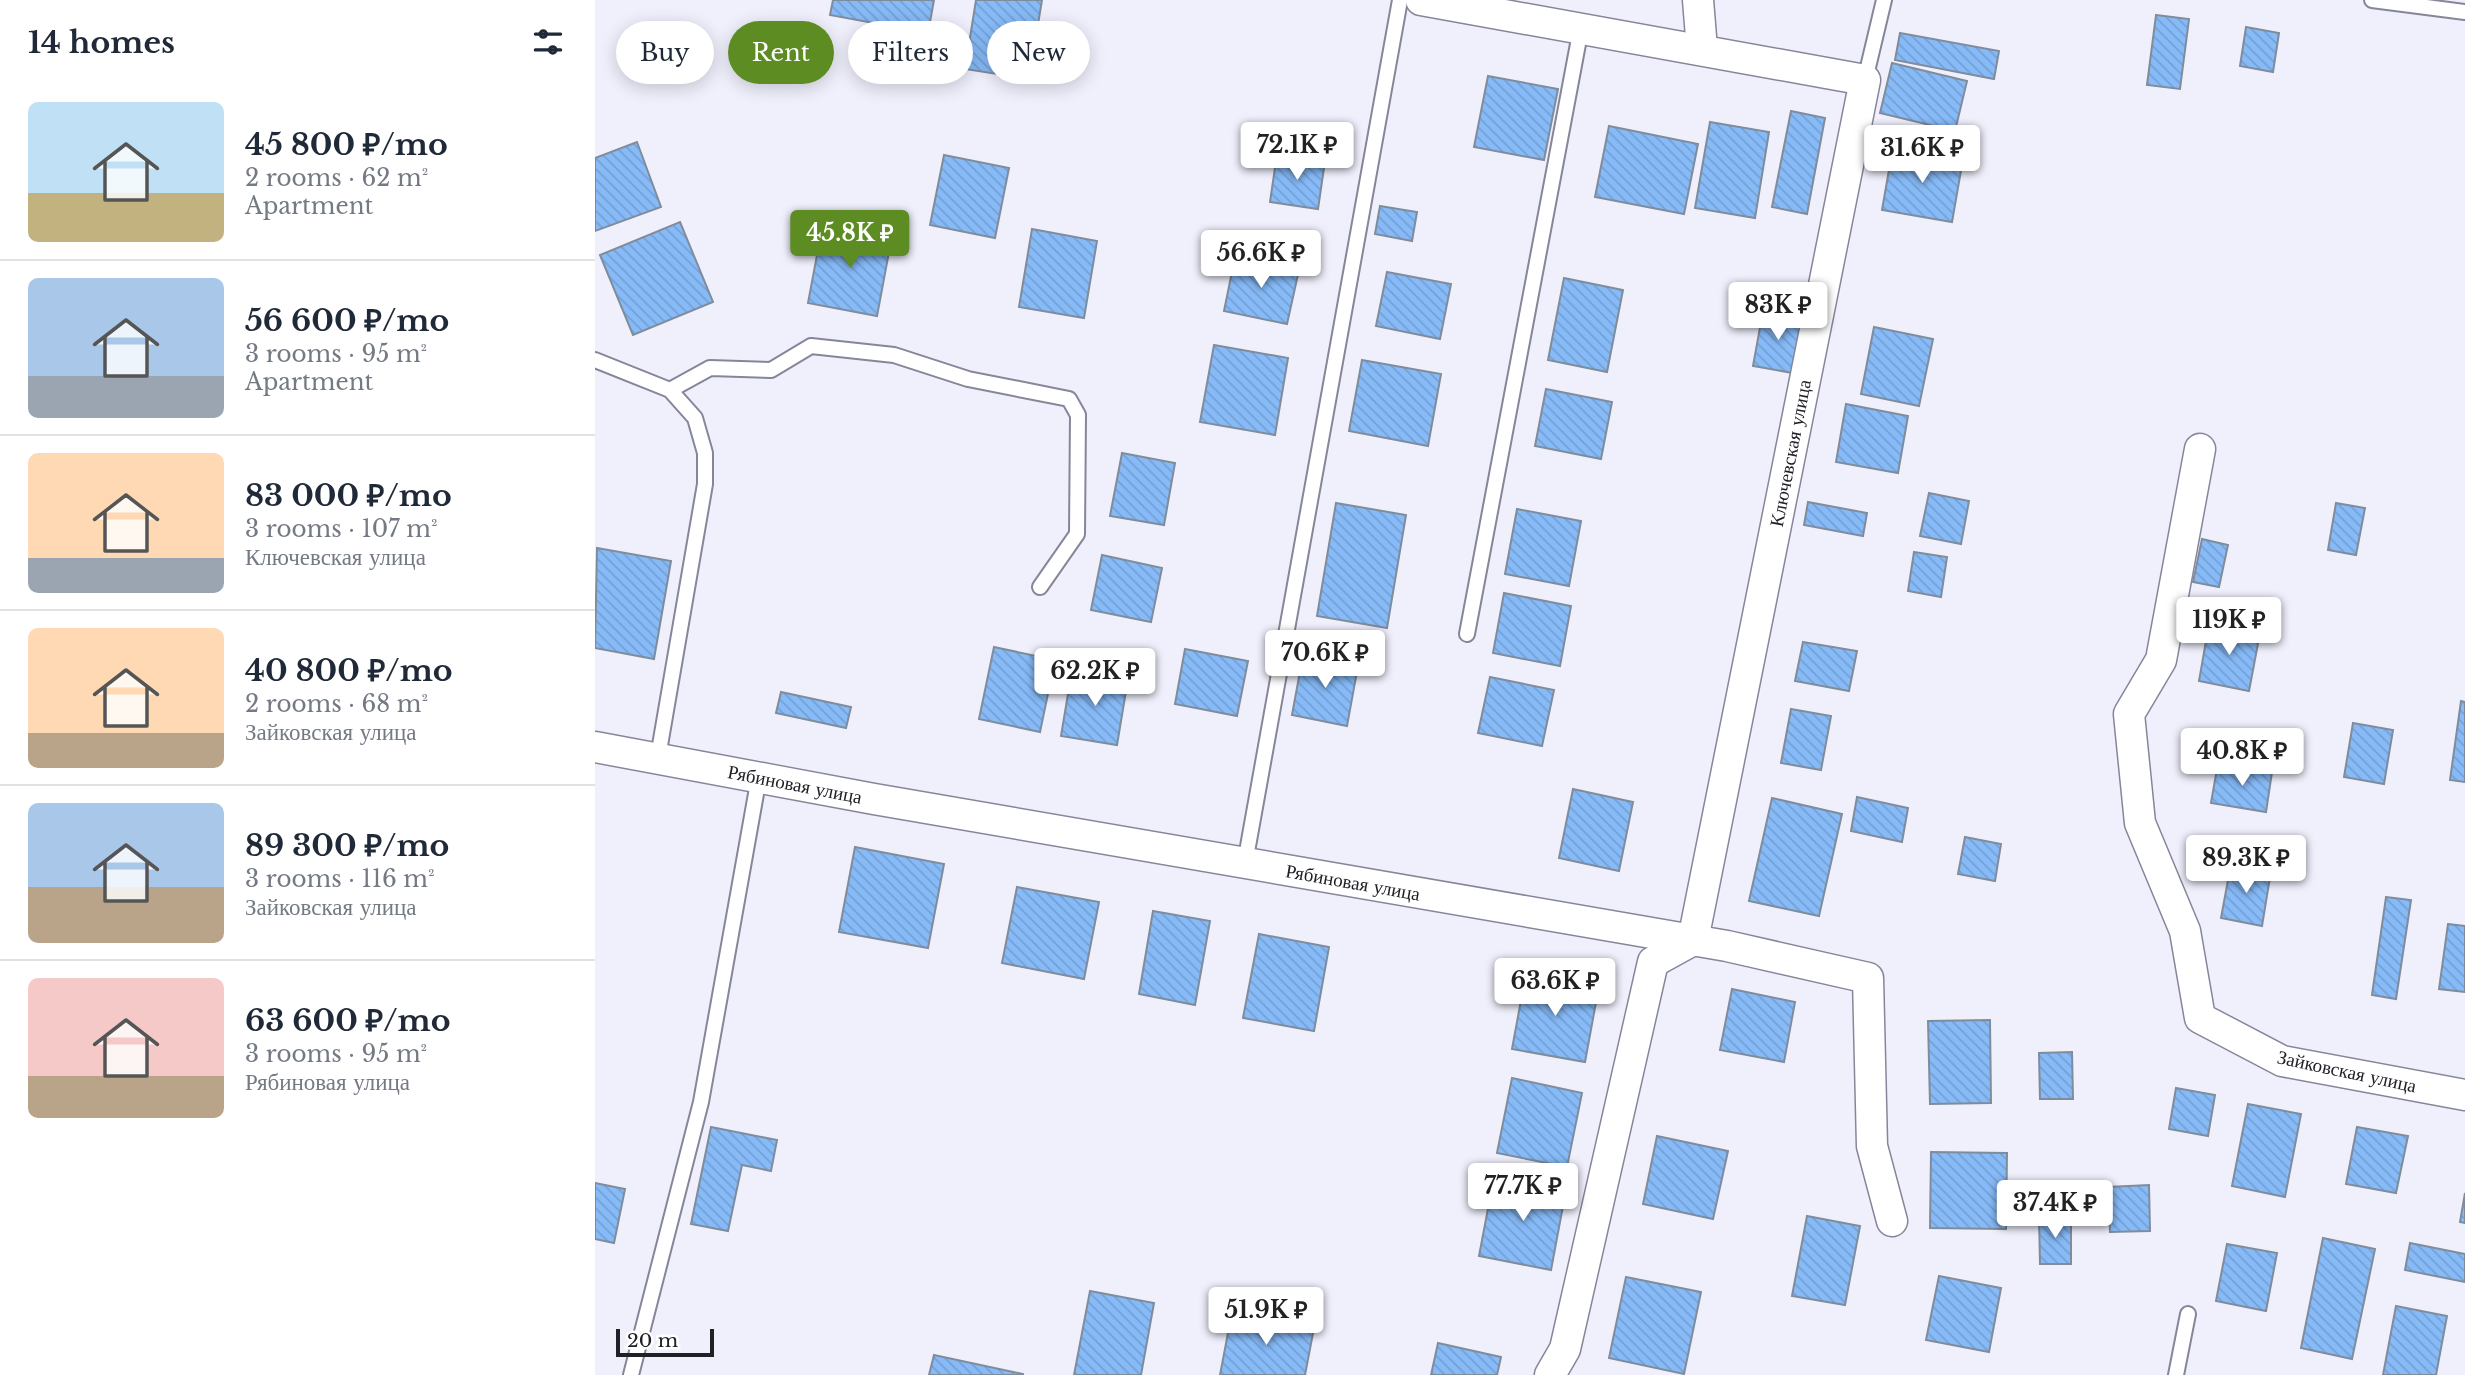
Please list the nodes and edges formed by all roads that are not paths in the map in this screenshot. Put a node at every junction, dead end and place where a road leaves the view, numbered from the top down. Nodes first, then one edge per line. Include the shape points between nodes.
1 (1400, 0) edge
2 (1421, 0) edge
3 (1698, 0) edge
4 (1884, 0) edge
5 (2372, 0) edge
6 (2465, 12) edge
7 (1581, 28) junction
8 (1702, 49) junction
9 (1865, 79) junction
10 (595, 360) edge
11 (670, 390) junction
12 (2200, 449) dead end
13 (1041, 587) dead end
14 (1467, 634) dead end
15 (595, 747) edge
16 (658, 757) junction
17 (759, 777) junction
18 (1245, 863) junction
19 (1693, 940) junction
20 (2465, 1095) edge
21 (1892, 1221) dead end
22 (2188, 1314) dead end
23 (631, 1375) edge
24 (1550, 1375) edge
25 (2176, 1375) edge

1 - 18 lane
2 - 7 street
3 - 8 street
4 - 9 lane
5 - 6 lane
7 - 8 street
7 - 14 lane
8 - 9 street
9 - 19 street, Ключевская улица
10 - 11 lane
11 - 13 lane via 710,368 771,370 811,346 894,355 968,379 1069,399 1078,415 1077,534
11 - 16 lane via 695,418 705,453 705,484
12 - 20 street, Зайковская улица via 2161,660 2129,714 2140,823 2185,931 2200,1018 2282,1061
15 - 16 street, Рябиновая улица
16 - 17 street, Рябиновая улица
17 - 18 street, Рябиновая улица
17 - 23 lane via 701,1102
18 - 19 street, Рябиновая улица
19 - 21 street, Рябиновая улица via 1868,978 1872,1146
19 - 24 street via 1653,962 1565,1349
22 - 25 lane

